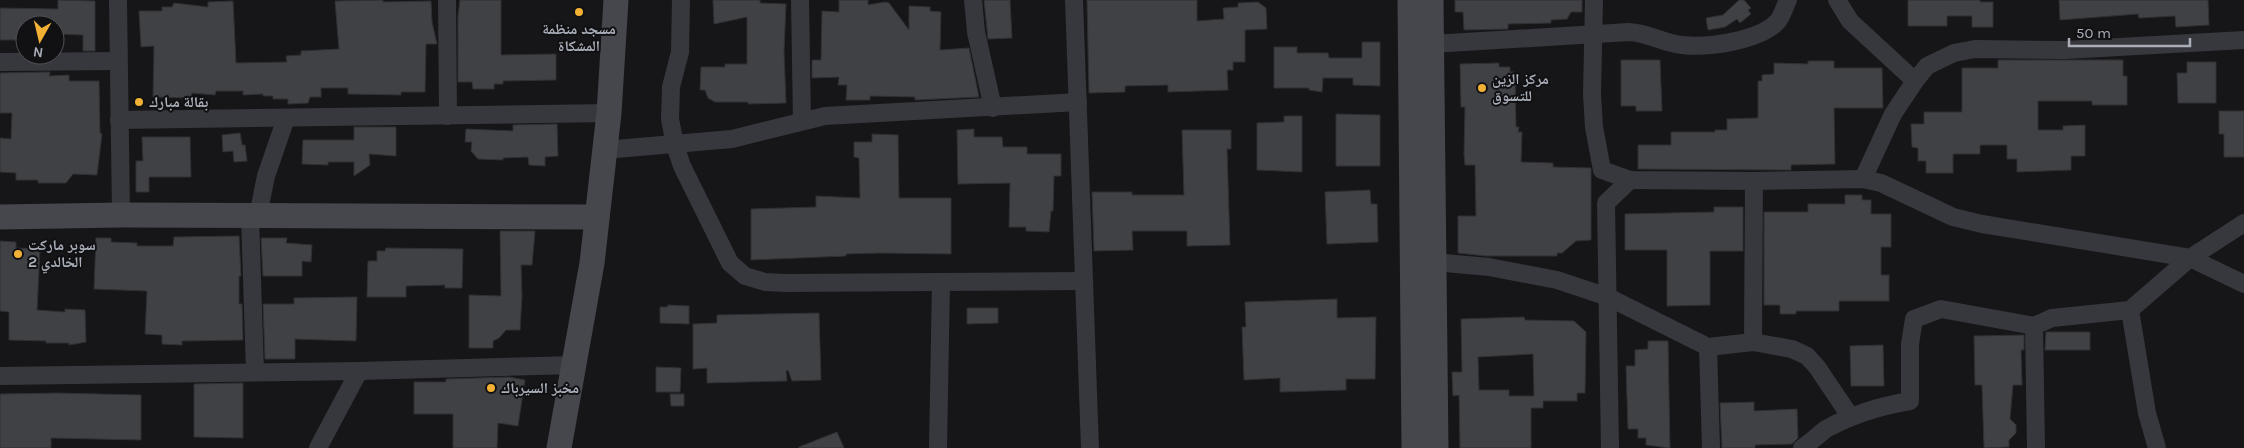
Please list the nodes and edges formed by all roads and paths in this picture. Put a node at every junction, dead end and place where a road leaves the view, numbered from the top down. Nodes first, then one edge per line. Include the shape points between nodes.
1 (118, 0) edge
2 (447, 0) edge
3 (616, 0) edge
4 (681, 0) edge
5 (800, 0) edge
6 (973, 0) edge
7 (1074, 0) edge
8 (1401, 0) edge
9 (1410, 0) edge
10 (1431, 0) edge
11 (1594, 0) edge
12 (1788, 0) edge
13 (1837, 0) edge
14 (1593, 34) junction
15 (2244, 40) edge
16 (1432, 44) junction
17 (118, 61) junction
18 (0, 62) edge
19 (1915, 81) junction
20 (1078, 102) junction
21 (993, 108) junction
22 (609, 113) junction
23 (448, 116) junction
24 (286, 118) junction
25 (119, 120) junction
26 (802, 121) junction
27 (675, 145) junction
28 (604, 150) junction
29 (1863, 179) junction
30 (1630, 180) junction
31 (1754, 182) junction
32 (120, 215) junction
33 (254, 216) junction
34 (0, 217) edge
35 (597, 217) junction
36 (2244, 223) edge
37 (2190, 258) junction
38 (1434, 262) junction
39 (1083, 281) junction
40 (941, 282) junction
41 (2244, 284) edge
42 (1608, 297) junction
43 (2130, 310) junction
44 (2034, 326) junction
45 (1754, 342) junction
46 (1708, 347) junction
47 (575, 365) junction
48 (359, 371) junction
49 (255, 372) junction
50 (0, 376) edge
51 (1850, 416) junction
52 (318, 448) edge
53 (559, 448) edge
54 (938, 448) edge
55 (1090, 448) edge
56 (1414, 448) edge
57 (1436, 448) edge
58 (1610, 448) edge
59 (1711, 448) edge
60 (1802, 448) edge
61 (2036, 448) edge
62 (2157, 448) edge

1 - 17 street
2 - 23 street
3 - 22 street
4 - 27 street via 680,52 670,102
5 - 26 street
6 - 21 street via 976,32
7 - 20 street
8 - 9 street
9 - 56 street
10 - 16 street
11 - 14 street
12 - 14 street via 1778,21 1756,36 1733,42 1683,45 1641,33
13 - 19 street via 1850,21
14 - 16 street
14 - 30 street via 1594,127 1602,170
15 - 19 street via 2066,50 1975,50 1954,53 1927,66
16 - 38 street
17 - 18 street
17 - 25 street
19 - 29 street via 1893,114
20 - 21 street
20 - 39 street
21 - 26 street via 846,114
22 - 23 street
22 - 28 street
23 - 24 street
24 - 25 street
24 - 33 street
25 - 32 street
26 - 27 street via 732,139
27 - 28 street
27 - 40 street via 682,166 730,262 745,276 765,282 786,283
28 - 35 street
29 - 31 street
29 - 37 street via 1881,183 1952,217
30 - 31 street
30 - 42 street via 1606,204
31 - 45 street
32 - 33 street
32 - 34 street
33 - 35 street
33 - 49 street
35 - 47 street
36 - 37 street
37 - 41 street
37 - 43 street
38 - 42 street via 1522,272
38 - 57 street
39 - 40 street
39 - 55 street
40 - 54 street
42 - 46 street
42 - 58 street
43 - 44 street via 2052,318
43 - 62 street via 2146,413
44 - 51 street via 1941,309 1914,319 1910,344 1910,401
44 - 61 street
45 - 46 street
45 - 51 street via 1792,349 1807,356
46 - 59 street
47 - 48 street
47 - 53 street
48 - 49 street
48 - 52 street
49 - 50 street
51 - 60 street via 1824,430

